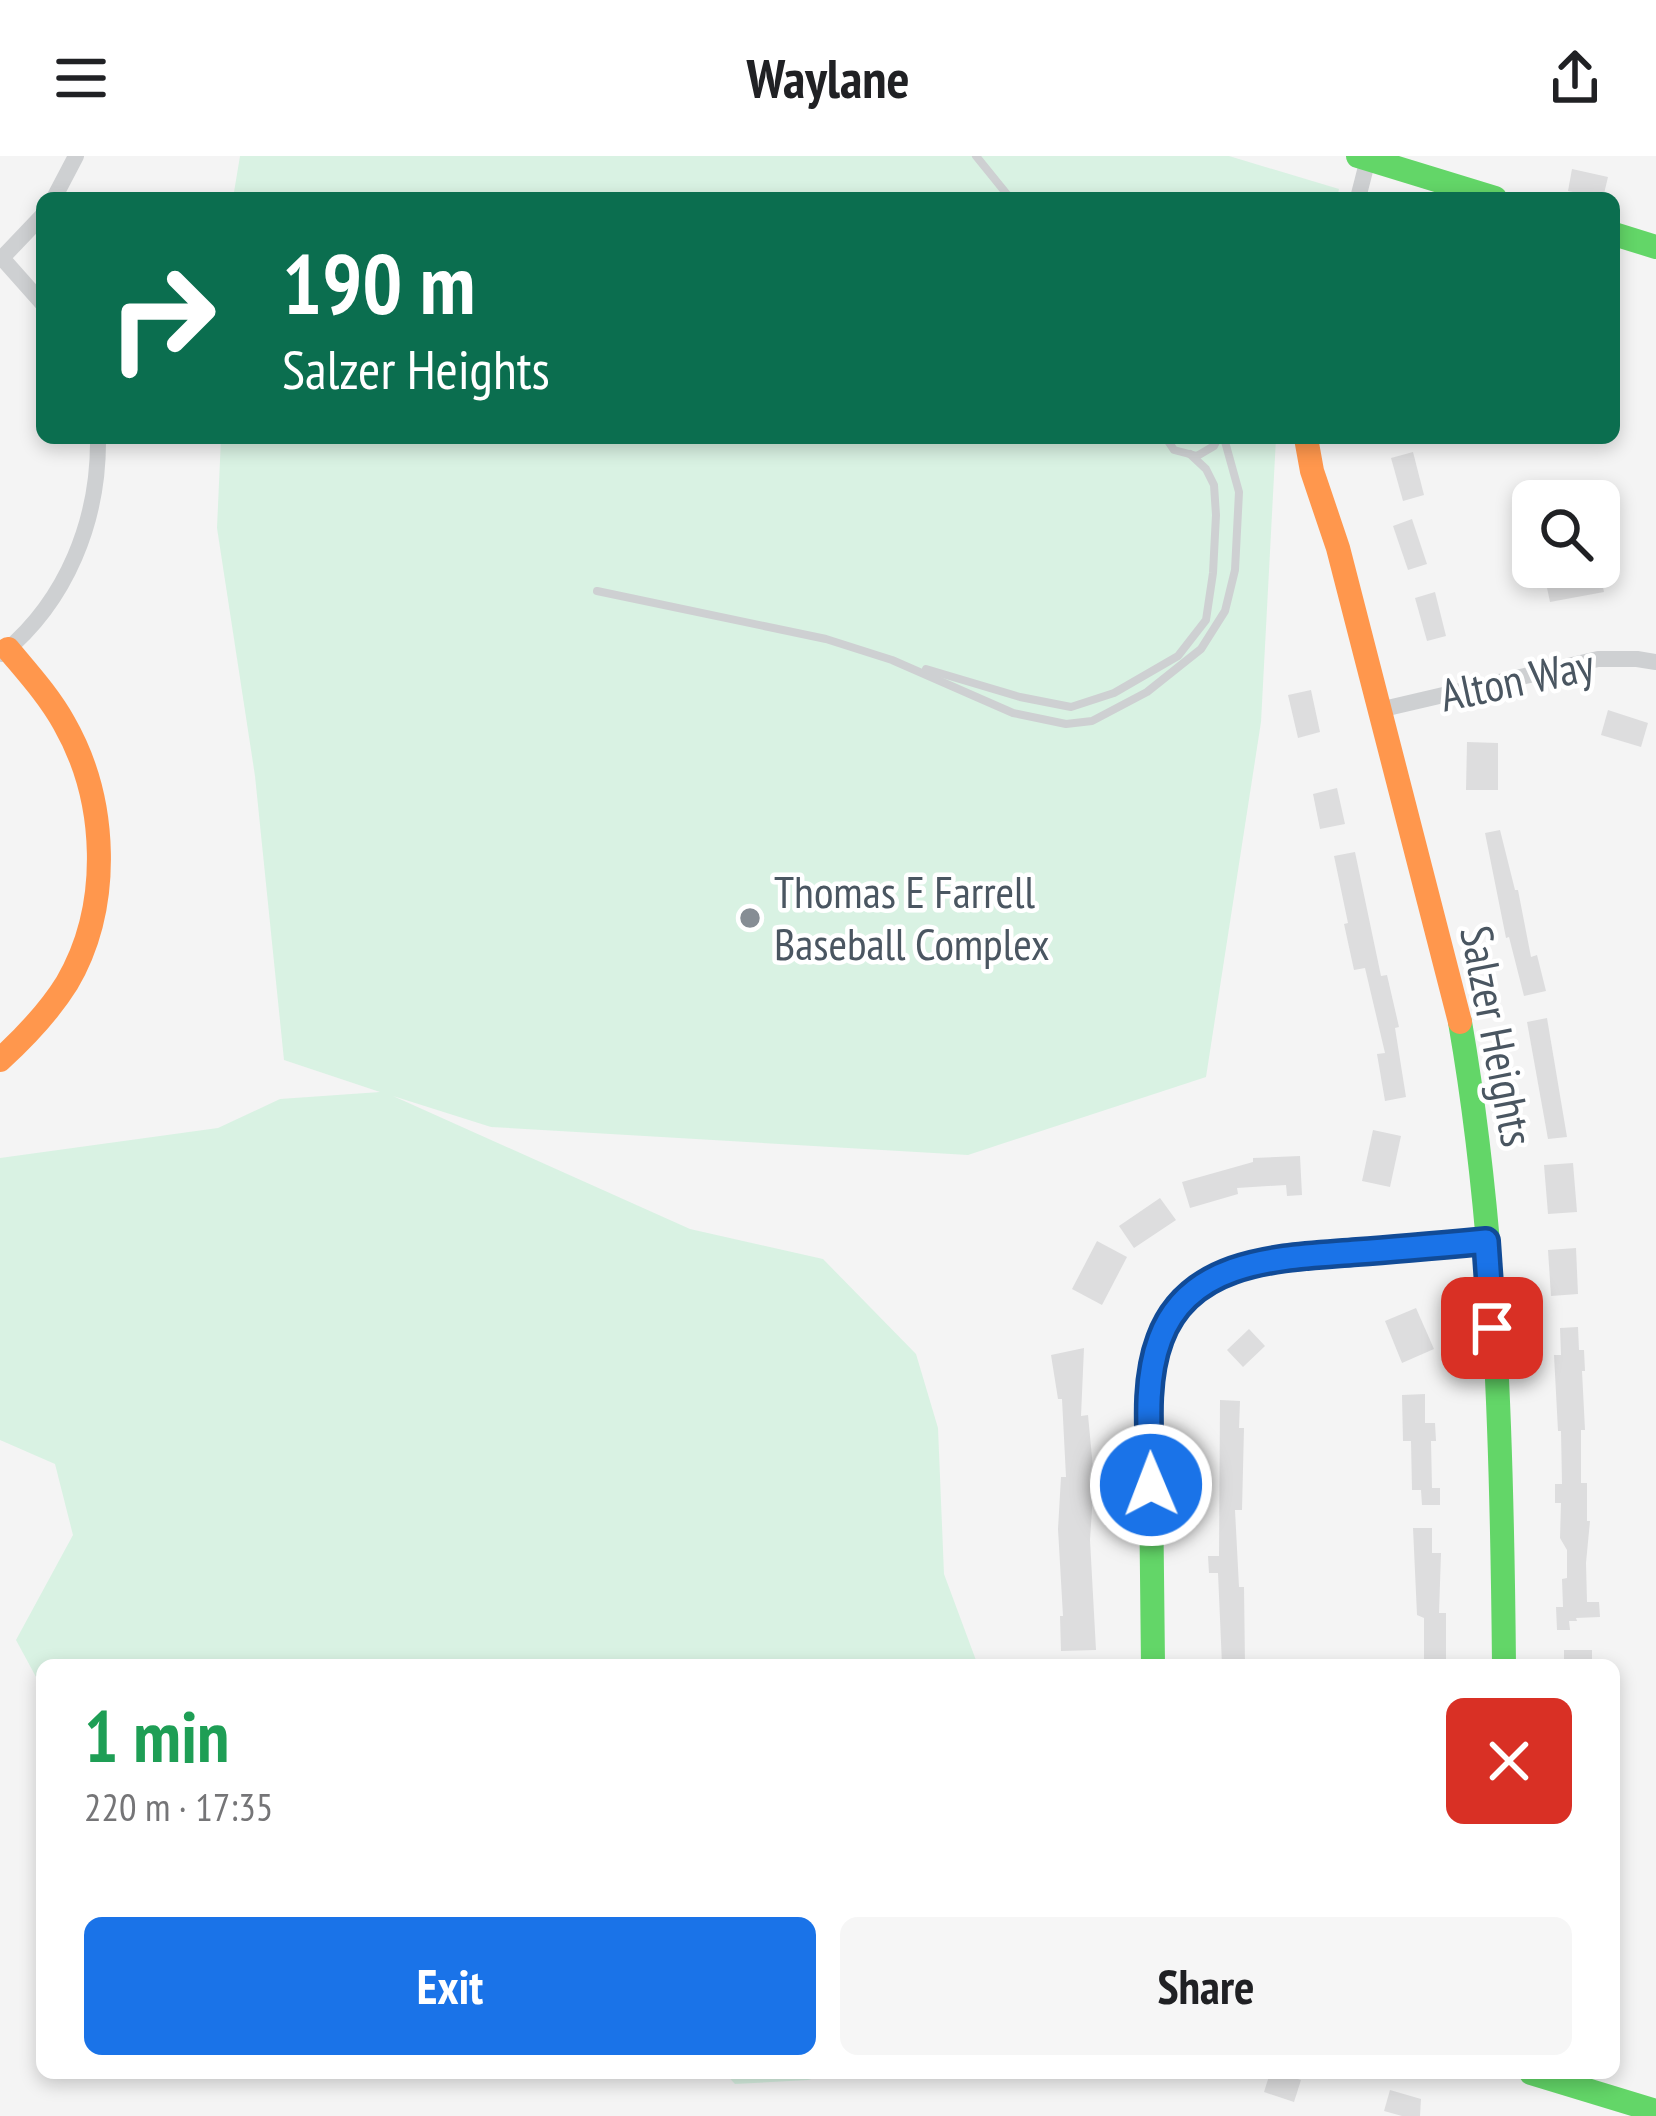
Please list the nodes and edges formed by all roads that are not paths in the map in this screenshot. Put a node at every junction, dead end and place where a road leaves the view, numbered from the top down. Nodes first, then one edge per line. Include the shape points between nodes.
1 (76, 156) edge
2 (976, 156) edge
3 (1365, 157) edge
4 (57, 192) edge
5 (1005, 192) edge
6 (1359, 192) edge
7 (1477, 192) edge
8 (36, 223) edge
9 (1620, 236) edge
10 (1656, 247) edge
11 (1, 259) edge
12 (36, 297) edge
13 (98, 444) edge
14 (1170, 444) edge
15 (1216, 444) edge
16 (1223, 444) edge
17 (1307, 444) edge
18 (1190, 454) junction
19 (597, 591) dead end
20 (4, 652) edge
21 (892, 660) junction
22 (1656, 662) edge
23 (1379, 710) junction
24 (0, 1060) edge
25 (1486, 1241) junction
26 (1153, 1659) edge
27 (1504, 1659) edge
28 (1552, 2079) edge
29 (1656, 2111) edge

1 - 4 street
2 - 5 lane
3 - 6 street
3 - 7 street
8 - 11 street
9 - 10 street
11 - 12 street
13 - 20 street via 89,523 76,559
14 - 18 lane
15 - 18 lane
16 - 21 lane via 1239,492 1225,610 1201,650 1147,692 1092,721 1066,724 1013,713
17 - 23 street, Salzer Heights
18 - 21 lane via 1214,485 1213,574 1206,620 1178,656 1071,707
19 - 21 lane
20 - 24 street via 68,729 85,773 99,858 76,965 32,1032
22 - 23 street, Alton Way via 1598,659
23 - 25 street, Salzer Heights via 1460,1023
25 - 26 street via 1254,1263 1212,1279 1180,1305 1159,1341 1150,1395
25 - 27 street, Salzer Heights via 1502,1457
28 - 29 street

